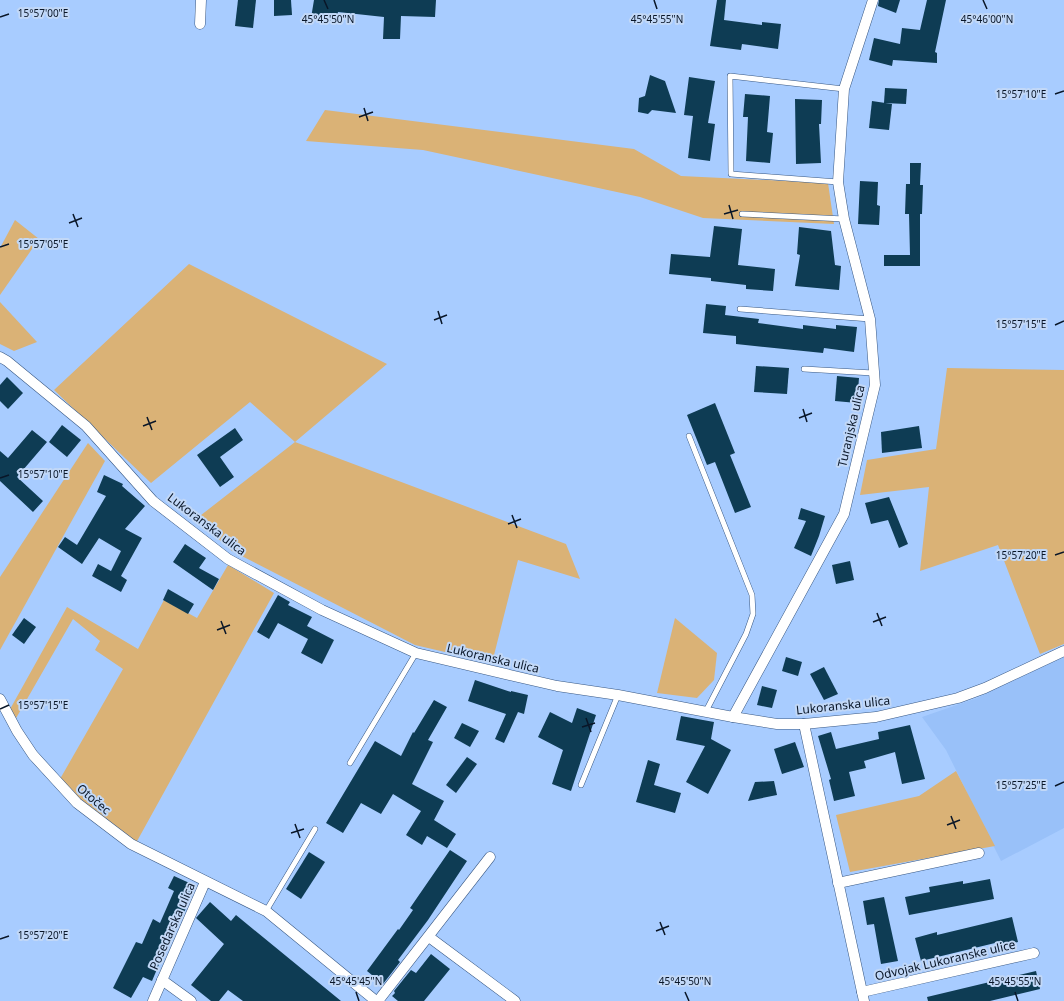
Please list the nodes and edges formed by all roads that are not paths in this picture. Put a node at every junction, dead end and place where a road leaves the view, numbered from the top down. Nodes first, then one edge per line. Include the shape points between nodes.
1 (201, 0) edge
2 (873, 0) edge
3 (200, 24) dead end
4 (844, 89) junction
5 (838, 182) junction
6 (742, 214) dead end
7 (844, 219) junction
8 (740, 309) dead end
9 (870, 319) junction
10 (0, 357) edge
11 (804, 369) dead end
12 (873, 373) junction
13 (689, 436) dead end
14 (1064, 651) edge
15 (416, 653) junction
16 (618, 695) junction
17 (0, 699) edge
18 (706, 711) junction
19 (733, 717) junction
20 (804, 724) junction
21 (350, 763) dead end
22 (581, 784) dead end
23 (315, 829) dead end
24 (979, 853) dead end
25 (490, 856) dead end
26 (205, 882) junction
27 (838, 883) junction
28 (266, 911) junction
29 (429, 937) junction
30 (1034, 953) dead end
31 (162, 980) junction
32 (863, 996) edge
33 (153, 1001) edge
34 (191, 1001) edge
35 (377, 1001) edge
36 (515, 1001) edge

1 - 3 street
2 - 4 street, Turanjska ulica
4 - 5 street, Turanjska ulica
4 - 5 lane via 730,76 731,174
5 - 7 street, Turanjska ulica
6 - 7 lane
7 - 9 street, Turanjska ulica
8 - 9 lane
9 - 12 street, Turanjska ulica
10 - 15 street, Lukoranska ulica via 86,426 154,501 228,559 322,610
11 - 12 lane
12 - 19 street, Turanjska ulica via 875,385 844,514
13 - 18 lane via 752,595 753,614 746,634
14 - 20 street, Lukoranska ulica via 958,698 876,717
15 - 16 street, Lukoranska ulica via 557,686
15 - 21 lane
16 - 18 street, Lukoranska ulica
16 - 22 lane
17 - 26 street, Otočec via 16,731 77,803 131,844
18 - 19 street, Lukoranska ulica
19 - 20 street, Lukoranska ulica via 777,724
20 - 27 street, Odvojak Lukoranske ulice
23 - 28 lane
24 - 27 street
25 - 29 street
26 - 28 street, Otočec
26 - 31 street, Posedarska ulica
27 - 32 street, Odvojak Lukoranske ulice
28 - 35 street, Otočec
29 - 35 street
29 - 36 street
30 - 32 street, Odvojak Lukoranske ulice
31 - 33 street, Posedarska ulica
31 - 34 street, Posedarska ulica

